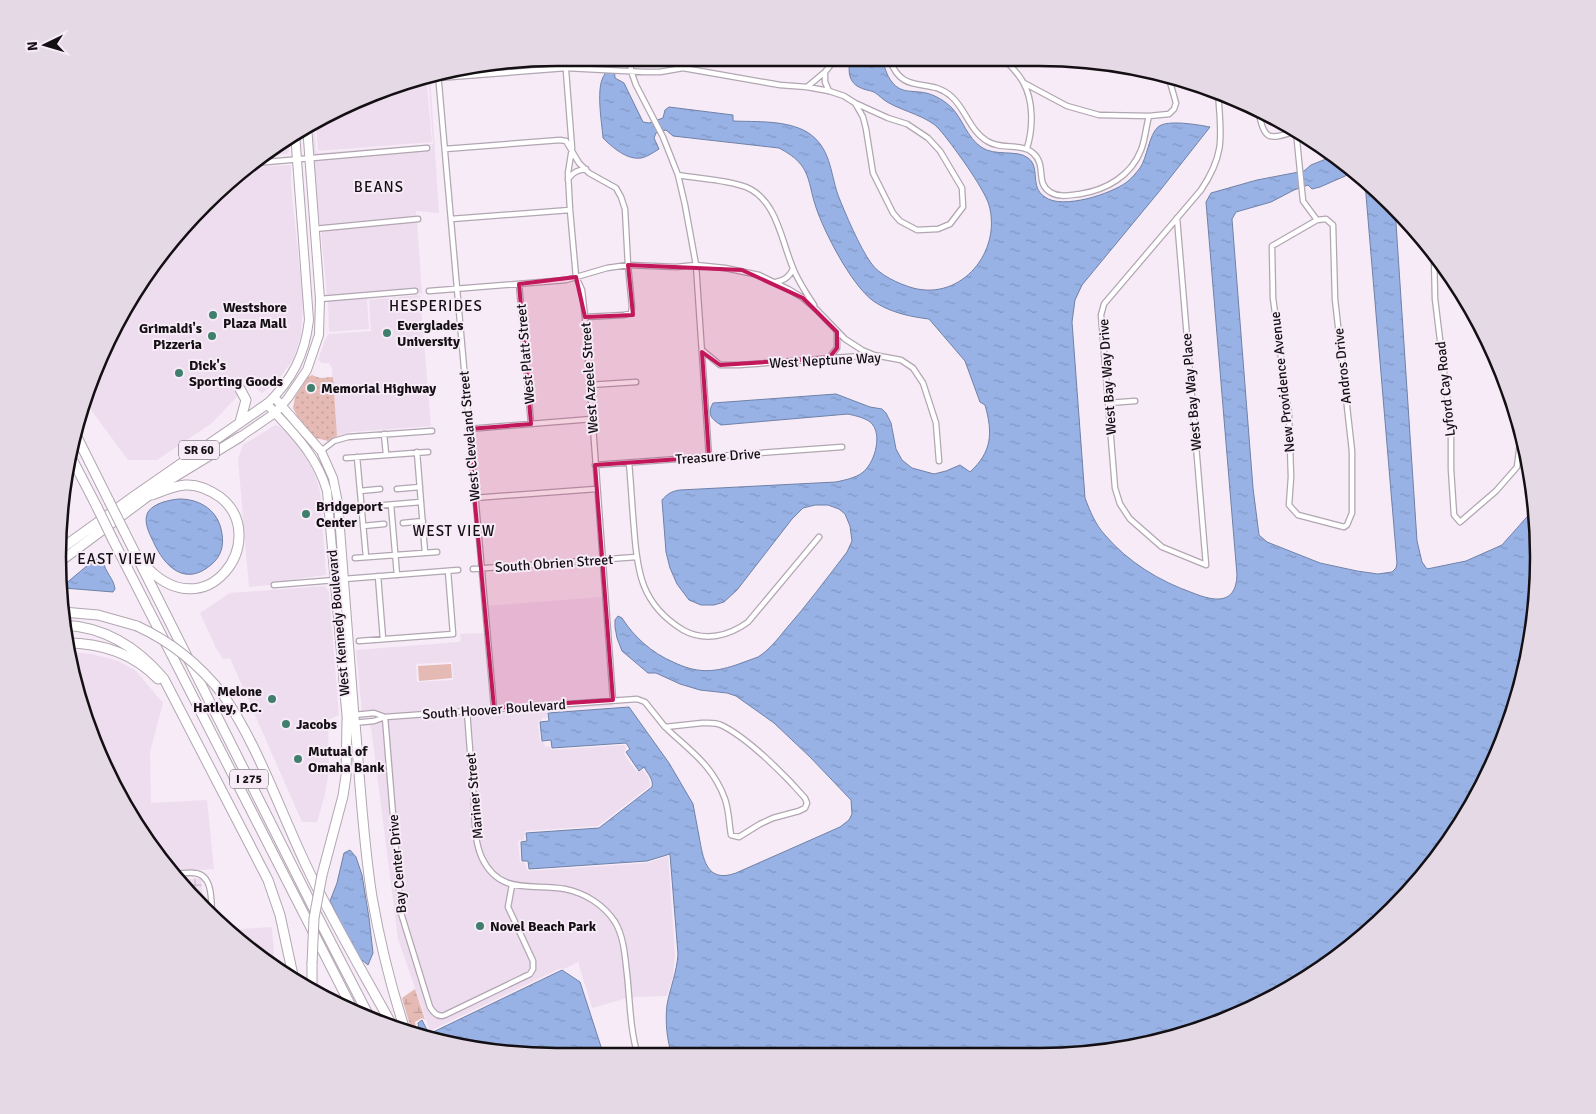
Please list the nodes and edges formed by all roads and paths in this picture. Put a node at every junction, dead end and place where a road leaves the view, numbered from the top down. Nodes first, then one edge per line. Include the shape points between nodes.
1 (631, 66) edge
2 (687, 66) edge
3 (830, 66) edge
4 (893, 66) edge
5 (1010, 66) edge
6 (566, 68) junction
7 (683, 68) junction
8 (631, 71) junction
9 (825, 72) junction
10 (472, 74) edge
11 (438, 81) edge
12 (1024, 83) junction
13 (1171, 84) edge
14 (807, 87) junction
15 (829, 91) junction
16 (1219, 101) edge
17 (855, 103) junction
18 (1149, 116) junction
19 (1260, 119) edge
20 (1286, 133) edge
21 (308, 135) edge
22 (1297, 140) edge
23 (296, 142) edge
24 (427, 148) dead end
25 (572, 148) junction
26 (1027, 148) junction
27 (445, 149) junction
28 (309, 158) junction
29 (298, 160) junction
30 (266, 162) edge
31 (586, 169) junction
32 (678, 175) junction
33 (568, 179) junction
34 (570, 210) junction
35 (1177, 218) junction
36 (450, 219) junction
37 (418, 220) dead end
38 (1316, 220) junction
39 (314, 229) junction
40 (304, 230) junction
41 (628, 265) junction
42 (696, 265) junction
43 (1434, 267) edge
44 (793, 269) junction
45 (576, 277) junction
46 (776, 282) junction
47 (308, 284) junction
48 (519, 284) junction
49 (457, 288) junction
50 (415, 291) dead end
51 (429, 291) dead end
52 (320, 299) junction
53 (818, 310) junction
54 (585, 317) junction
55 (837, 332) junction
56 (306, 342) junction
57 (702, 350) junction
58 (874, 356) junction
59 (829, 358) junction
60 (307, 370) junction
61 (636, 382) dead end
62 (589, 385) junction
63 (240, 389) dead end
64 (270, 401) junction
65 (1135, 401) dead end
66 (1108, 403) junction
67 (282, 406) junction
68 (275, 413) junction
69 (592, 419) junction
70 (240, 422) junction
71 (531, 424) junction
72 (468, 429) junction
73 (432, 431) dead end
74 (384, 434) junction
75 (240, 437) joint
76 (80, 444) edge
77 (842, 447) dead end
78 (321, 451) junction
79 (417, 452) junction
80 (428, 452) dead end
81 (386, 454) junction
82 (1519, 455) edge
83 (357, 457) junction
84 (709, 457) junction
85 (346, 458) dead end
86 (939, 461) dead end
87 (629, 463) junction
88 (75, 465) edge
89 (595, 465) junction
90 (420, 487) junction
91 (380, 489) dead end
92 (397, 489) dead end
93 (596, 489) junction
94 (360, 491) junction
95 (152, 495) junction
96 (474, 498) junction
97 (421, 502) junction
98 (391, 504) junction
99 (362, 507) junction
100 (423, 521) junction
101 (403, 523) dead end
102 (384, 524) dead end
103 (1348, 525) joint
104 (363, 526) junction
105 (126, 534) junction
106 (819, 537) dead end
107 (66, 545) edge
108 (437, 552) dead end
109 (425, 553) junction
110 (396, 555) junction
111 (366, 557) junction
112 (636, 557) junction
113 (66, 558) edge
114 (355, 558) dead end
115 (602, 560) junction
116 (1206, 565) joint
117 (473, 569) dead end
118 (480, 569) junction
119 (458, 570) dead end
120 (448, 571) junction
121 (397, 575) junction
122 (378, 576) junction
123 (344, 579) junction
124 (335, 580) junction
125 (274, 585) dead end
126 (69, 613) edge
127 (71, 626) edge
128 (383, 639) junction
129 (359, 641) dead end
130 (74, 643) edge
131 (170, 692) junction
132 (613, 700) junction
133 (494, 708) junction
134 (467, 710) junction
135 (384, 717) junction
136 (352, 720) junction
137 (665, 727) junction
138 (182, 874) edge
139 (512, 885) junction
140 (211, 905) edge
141 (292, 970) edge
142 (312, 982) edge
143 (348, 1001) edge
144 (366, 1009) edge
145 (388, 1017) edge
146 (403, 1023) edge
147 (636, 1048) edge

1 - 8 street
2 - 7 street
3 - 9 street
4 - 26 street via 898,76 908,82 940,90 950,96 961,106 977,134 986,141 995,146
5 - 12 street
6 - 8 street
6 - 10 street
6 - 25 street, West Azeele Street
7 - 8 street via 660,72
7 - 14 street via 780,86
8 - 32 street
9 - 14 street
9 - 15 street
11 - 27 street, West Cleveland Street
12 - 18 street via 1067,106 1099,115
12 - 26 street via 1032,122
13 - 18 street via 1176,102 1174,109 1169,114
14 - 15 street
15 - 17 street
16 - 35 street, West Bay Way Drive via 1221,138 1212,174
17 - 17 street via 866,129 872,173 900,221 917,230 938,229 950,224 963,206 962,188 940,151 908,124
18 - 26 street via 1142,148 1129,169 1120,179 1087,193 1063,196 1050,192 1043,186 1039,160
19 - 20 street via 1267,136
21 - 28 main road, SR 60
22 - 38 street via 1303,201
23 - 29 main road, SR 60
24 - 28 street
25 - 27 street via 560,140
25 - 31 street
25 - 33 street, West Azeele Street
27 - 36 street, West Cleveland Street
28 - 29 street
28 - 39 main road, SR 60
29 - 30 street
29 - 40 main road, SR 60
31 - 33 street via 572,173
31 - 41 street via 616,188 621,197 625,209
32 - 42 street
32 - 44 street via 745,187 758,194 767,202
33 - 34 street, West Azeele Street
34 - 36 street
34 - 45 street, West Azeele Street
35 - 66 street, West Bay Way Drive via 1104,304 1101,315
35 - 116 street, West Bay Way Place
36 - 49 street, West Cleveland Street
37 - 39 street
38 - 103 street, Andros Drive via 1326,219 1333,225 1334,299 1352,451 1352,513
38 - 103 street, New Providence Avenue via 1272,246 1273,298 1289,416 1289,505 1298,514 1337,526
39 - 40 main road
39 - 52 main road, SR 60
40 - 47 main road, SR 60
41 - 42 street
41 - 45 street
41 - 54 street via 631,313
42 - 46 street via 742,270
42 - 57 street
43 - 82 street, Lyford Cay Road via 1435,299 1451,429 1454,515 1460,522 1496,491 1517,467
44 - 46 street via 789,276
44 - 53 street
45 - 48 street
45 - 54 street, West Azeele Street via 582,290
46 - 53 street
47 - 52 main road
47 - 56 main road, SR 60 via 310,320
48 - 49 street
48 - 71 street, West Platt Street
49 - 51 street
49 - 72 street, West Cleveland Street
50 - 52 street
52 - 60 main road, SR 60 via 319,335
53 - 55 street
54 - 62 street, West Azeele Street
55 - 58 street
55 - 59 street via 836,348
56 - 60 main road via 304,366
56 - 64 main road, SR 60 via 294,371
57 - 59 street, West Neptune Way via 720,365
57 - 84 street
58 - 59 street, West Neptune Way
58 - 86 street, West Neptune Way via 901,360 913,368 923,383 936,423
60 - 67 main road, SR 60
61 - 62 street
62 - 69 street, West Azeele Street
63 - 70 highway via 246,400
64 - 67 main road, West Kennedy Boulevard
64 - 68 main road, West Kennedy Boulevard
64 - 70 highway, SR 60
65 - 66 street
66 - 116 street, West Bay Way Drive via 1115,488 1120,504 1130,518 1162,547
67 - 68 main road, SR 60
67 - 78 main road, West Kennedy Boulevard
68 - 75 main road, SR 60
68 - 124 main road, West Kennedy Boulevard via 310,452 320,471 328,496
69 - 71 street
69 - 89 street, West Azeele Street
70 - 107 highway, SR 60
71 - 72 street
72 - 96 street, West Cleveland Street
73 - 74 street
74 - 78 street via 348,437 334,441
74 - 81 street
75 - 95 highway, SR 60 via 184,470
76 - 105 highway, I 275, bridge
77 - 84 street, Treasure Drive
78 - 123 main road, West Kennedy Boulevard via 336,489
79 - 80 street
79 - 81 street
79 - 90 street
81 - 83 street
83 - 85 street
83 - 94 street
84 - 87 street, Treasure Drive
87 - 89 street, Treasure Drive
87 - 112 street
88 - 143 highway, I 275, bridge
89 - 93 street, West Azeele Street
90 - 92 street
90 - 97 street
91 - 94 street
93 - 96 street
93 - 115 street, West Azeele Street
94 - 99 street
95 - 105 highway via 186,485 205,489 223,500 235,516 238,529 238,548 231,564 217,580 204,586 192,589 174,587 149,570
95 - 113 highway, SR 60
96 - 118 street, West Cleveland Street
97 - 98 street
97 - 100 street
98 - 99 street
98 - 110 street
99 - 104 street
100 - 101 street
100 - 109 street
102 - 104 street
104 - 111 street
105 - 144 highway, I 275
106 - 112 street via 755,616 738,629 715,636 689,633 665,616 647,595
108 - 109 street
109 - 110 street
110 - 111 street
110 - 121 street
111 - 114 street
112 - 115 street, South Obrien Street
115 - 118 street, South Obrien Street
115 - 132 street, West Azeele Street
117 - 118 street, South Obrien Street
118 - 133 street, West Cleveland Street
119 - 120 street
120 - 121 street
120 - 128 street via 453,634
121 - 122 street
122 - 123 street
122 - 128 street
123 - 124 main road
123 - 136 main road, West Kennedy Boulevard
124 - 125 street
124 - 136 main road, West Kennedy Boulevard
126 - 145 highway, bridge via 98,615 137,626 164,640 188,657 224,696 240,722 340,933
127 - 131 highway via 102,632 130,646 153,666
128 - 129 street
130 - 131 highway via 100,646 128,656 152,673
131 - 141 highway via 268,880 280,915
132 - 133 street, South Hoover Boulevard
132 - 137 street, South Hoover Boulevard via 642,700
133 - 134 street, South Hoover Boulevard
134 - 135 street, South Hoover Boulevard
134 - 139 street, Mariner Street via 478,848 493,874
135 - 136 street, South Hoover Boulevard via 374,721
135 - 136 street via 374,713
135 - 139 street, Bay Center Drive via 401,913 430,1007 437,1015 445,1015 530,974 533,969 533,961 508,907
136 - 142 highway, bridge via 343,796 314,918
136 - 146 highway via 372,896 386,966
137 - 137 street via 720,724 783,774 808,803 799,811 773,818 740,838 735,837 731,834 725,800 711,772
138 - 140 street via 203,876 209,885
139 - 147 street, Mariner Street via 576,891 602,907 616,924 623,947

